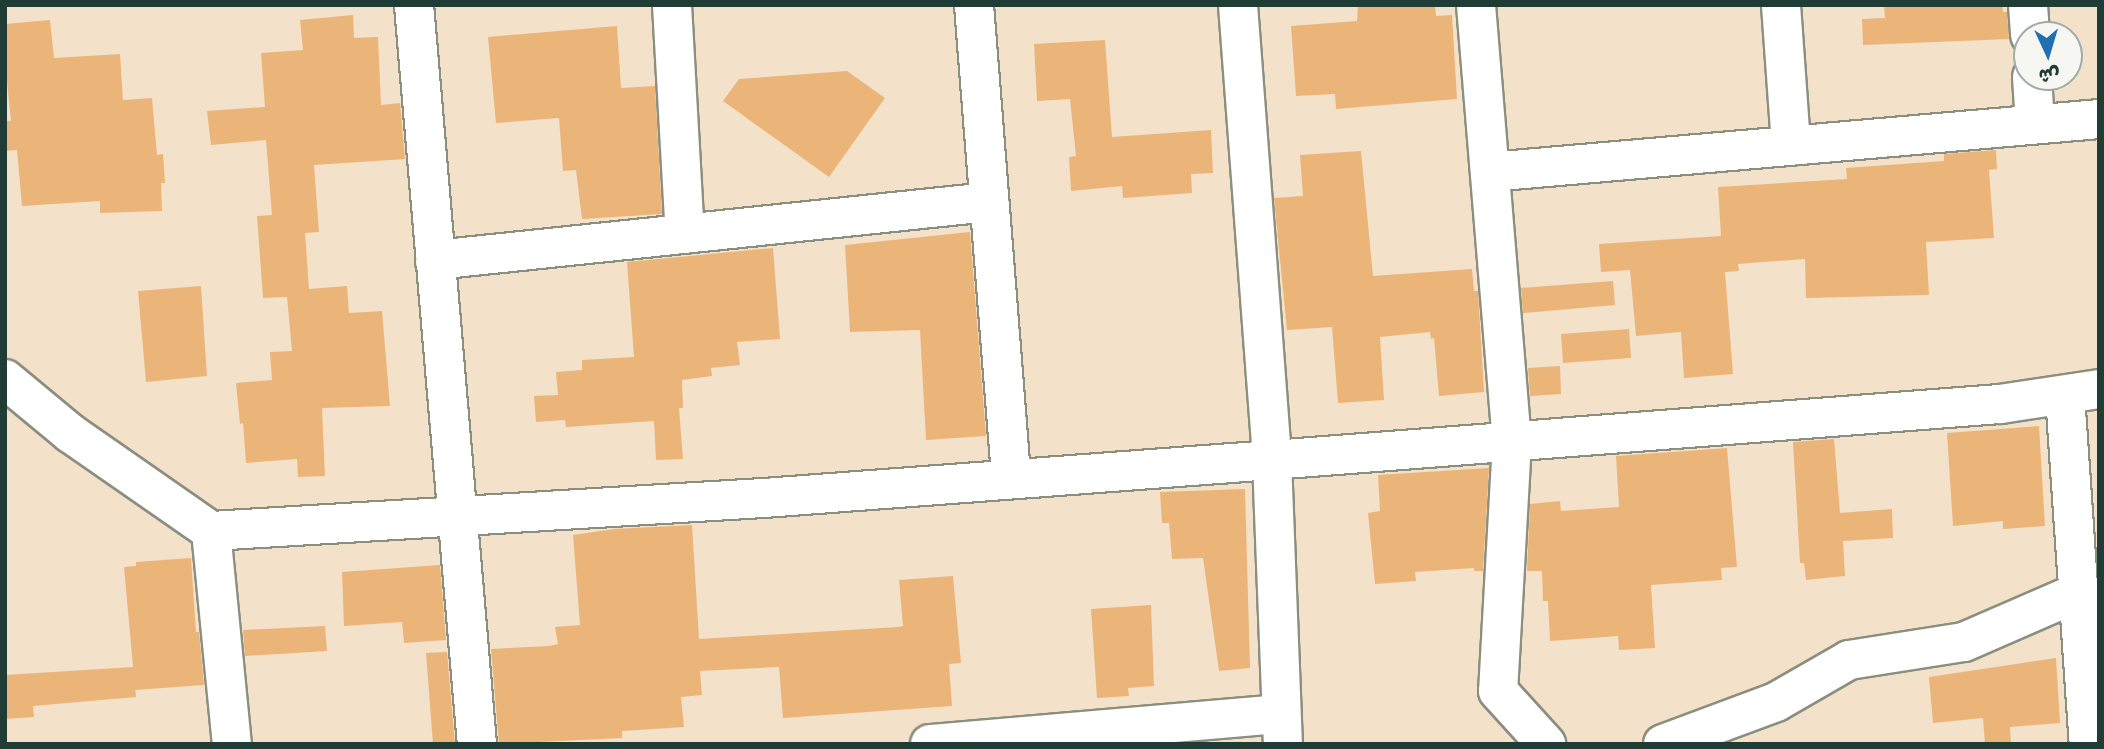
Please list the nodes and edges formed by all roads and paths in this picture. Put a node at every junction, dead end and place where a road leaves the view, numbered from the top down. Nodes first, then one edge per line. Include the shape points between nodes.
1 (414, 5) edge
2 (672, 5) edge
3 (974, 5) edge
4 (1238, 5) edge
5 (1476, 5) edge
6 (1781, 5) edge
7 (2033, 91) edge
8 (2099, 119) edge
9 (2035, 124) junction
10 (1791, 146) junction
11 (1490, 172) junction
12 (989, 202) junction
13 (685, 234) junction
14 (435, 260) junction
15 (5, 379) edge
16 (2082, 392) edge
17 (1512, 442) junction
18 (1272, 460) junction
19 (1011, 479) junction
20 (456, 518) junction
21 (211, 531) junction
22 (2079, 592) junction
23 (1282, 729) edge
24 (233, 744) edge
25 (477, 744) edge
26 (930, 744) edge
27 (1546, 744) edge
28 (1663, 744) edge
29 (2089, 744) edge

1 - 14 street
2 - 13 street
3 - 12 street
4 - 18 street
5 - 11 street
6 - 10 street
7 - 9 street
8 - 9 street
9 - 10 street
10 - 11 street
11 - 17 street
12 - 13 street
12 - 19 street
13 - 14 street
14 - 20 street
15 - 21 street via 70,433
16 - 17 street via 2000,404
16 - 22 street
17 - 18 street
17 - 27 street via 1498,691
18 - 19 street
18 - 23 street
19 - 20 street
20 - 21 street
20 - 25 street
21 - 24 street
22 - 28 street via 1964,642 1849,660 1776,702
22 - 29 street
23 - 26 street

